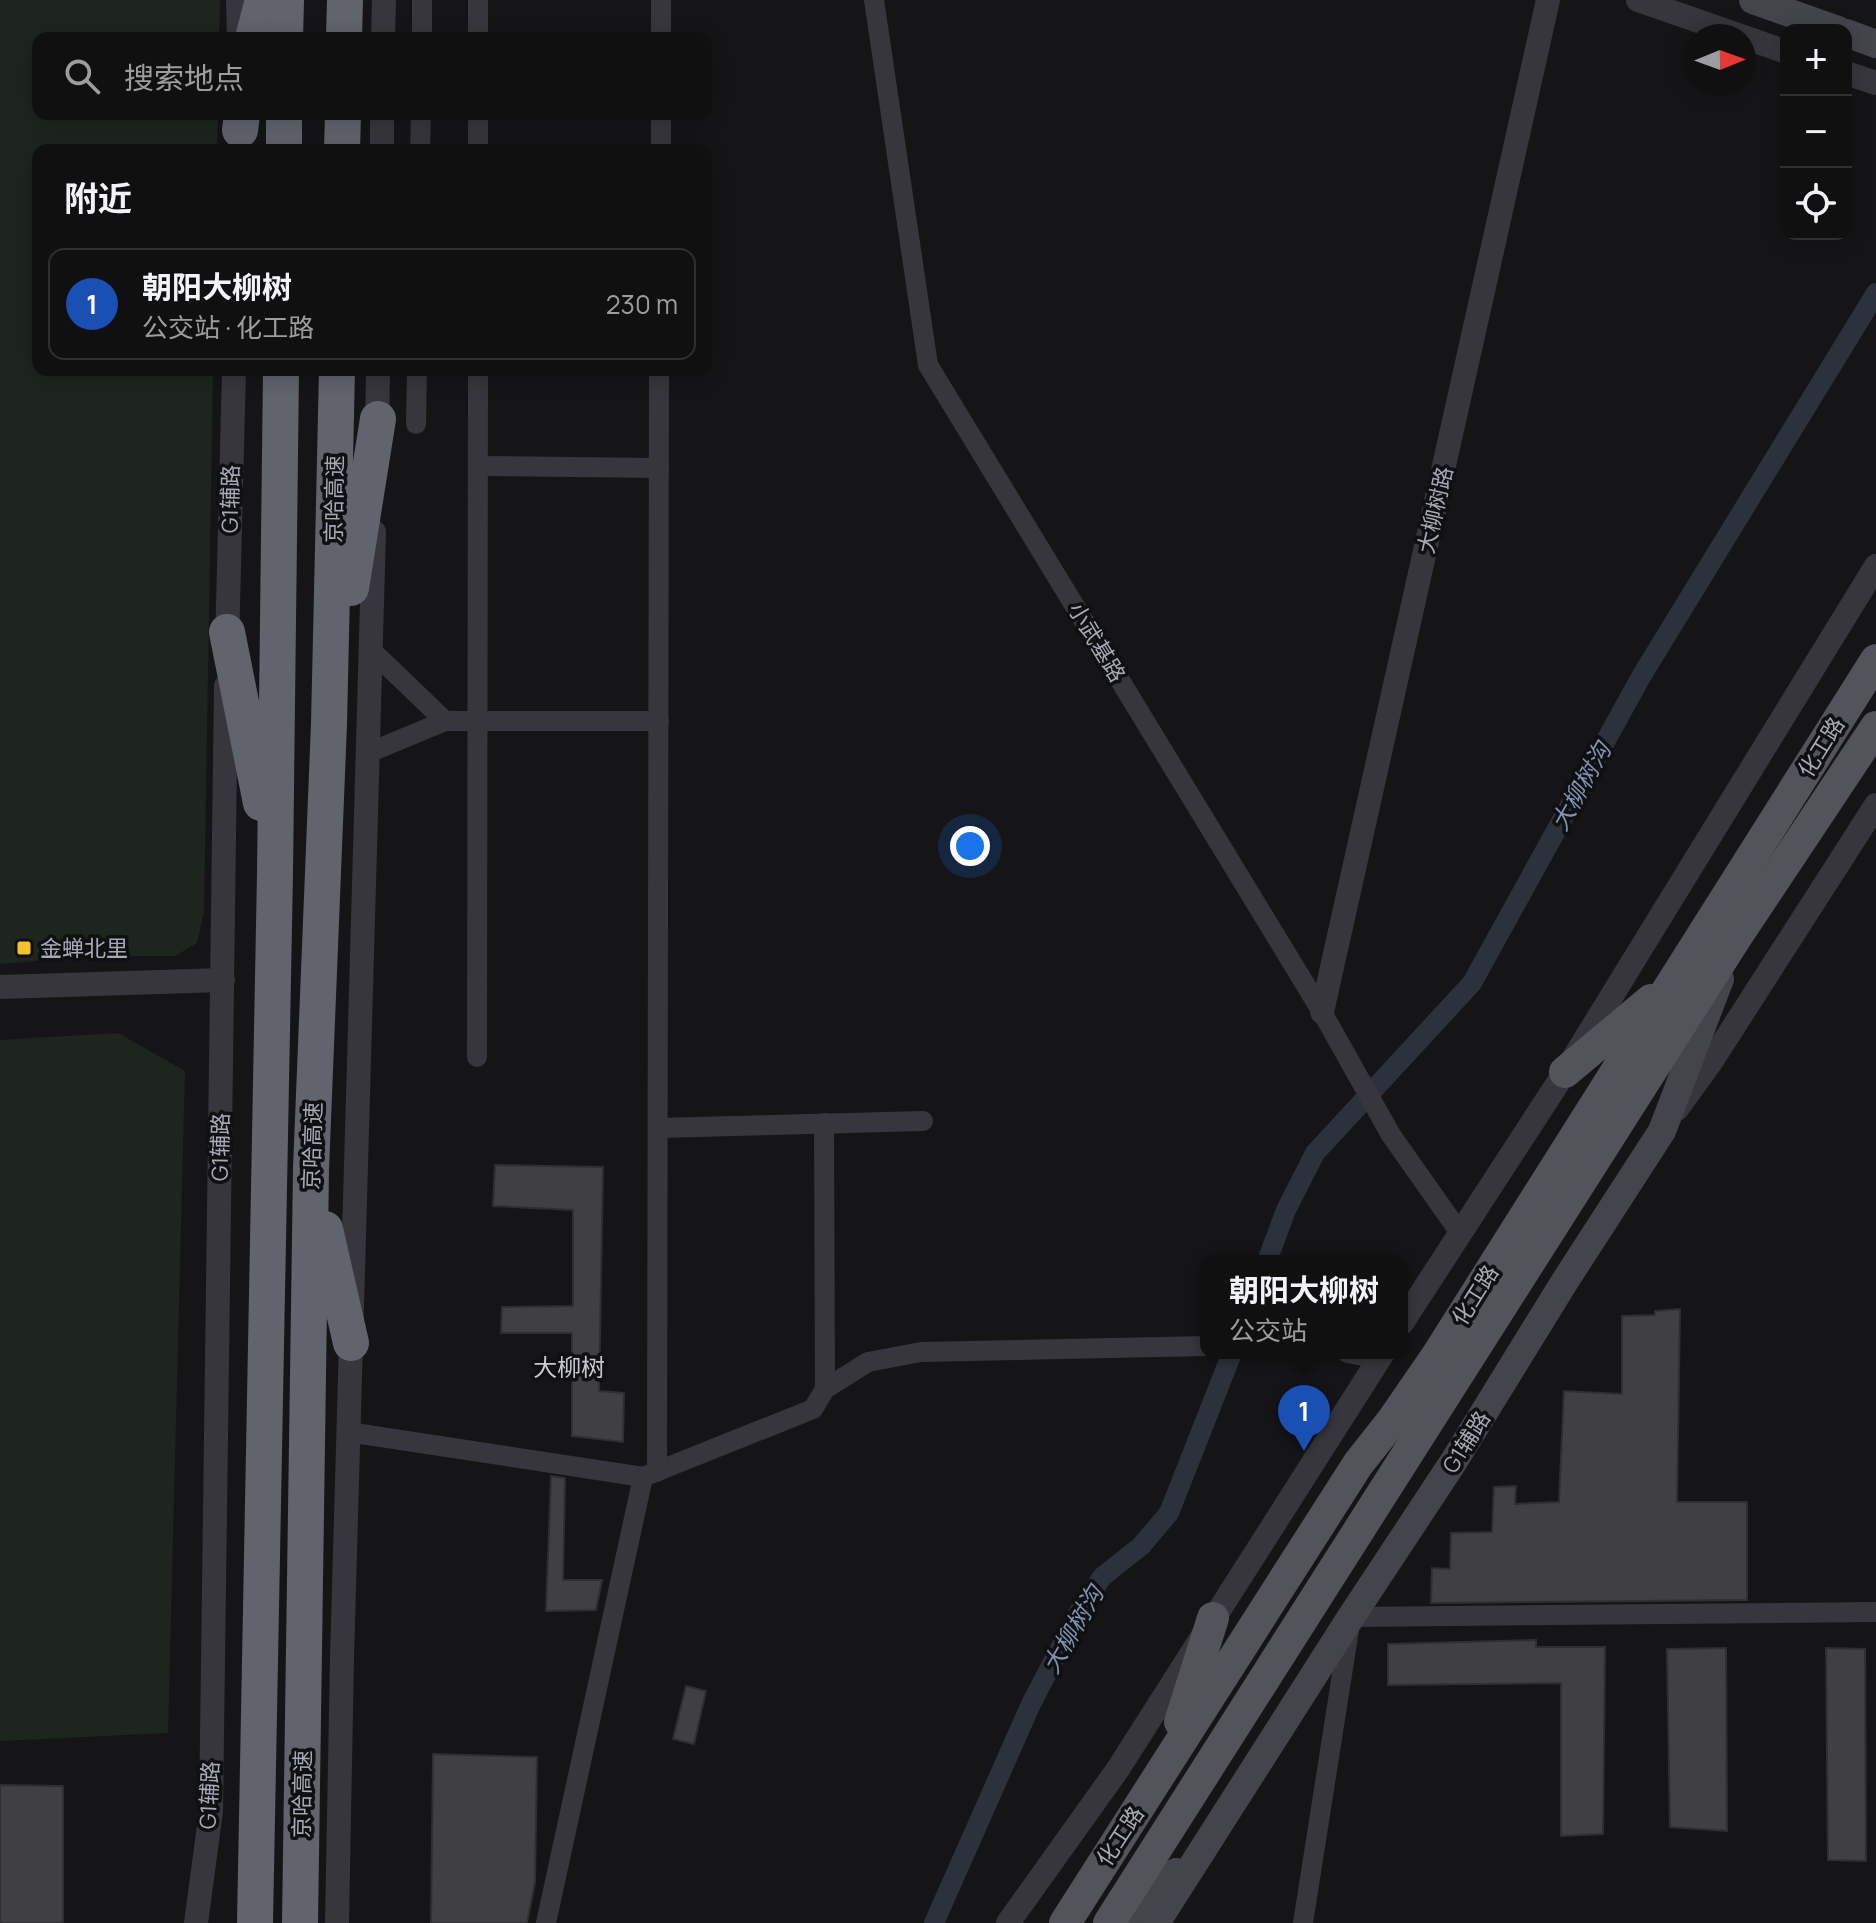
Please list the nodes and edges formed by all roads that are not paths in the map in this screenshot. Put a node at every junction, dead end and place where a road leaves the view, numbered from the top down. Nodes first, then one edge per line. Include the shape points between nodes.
1 (238, 0) edge
2 (263, 0) edge
3 (286, 0) edge
4 (345, 0) edge
5 (384, 0) edge
6 (422, 0) edge
7 (478, 0) edge
8 (661, 0) edge
9 (874, 0) edge
10 (1638, 0) edge
11 (1753, 0) edge
12 (1550, 3) edge
13 (1707, 24) edge
14 (1821, 24) edge
15 (239, 32) edge
16 (255, 32) edge
17 (285, 32) edge
18 (344, 32) edge
19 (383, 32) edge
20 (422, 32) edge
21 (478, 32) edge
22 (661, 32) edge
23 (1852, 35) edge
24 (1756, 41) edge
25 (1876, 44) edge
26 (1780, 50) edge
27 (1852, 75) edge
28 (1876, 83) edge
29 (284, 120) edge
30 (343, 120) edge
31 (382, 120) edge
32 (421, 120) edge
33 (478, 120) edge
34 (661, 120) edge
35 (284, 144) edge
36 (342, 144) edge
37 (382, 144) edge
38 (420, 144) edge
39 (478, 144) edge
40 (661, 144) edge
41 (234, 376) edge
42 (281, 376) edge
43 (337, 376) edge
44 (378, 376) edge
45 (417, 376) edge
46 (478, 376) edge
47 (659, 376) edge
48 (378, 419) junction
49 (416, 424) dead end
50 (478, 466) junction
51 (659, 468) junction
52 (1876, 566) edge
53 (227, 632) junction
54 (371, 650) junction
55 (1876, 660) edge
56 (477, 720) junction
57 (445, 721) junction
58 (659, 721) junction
59 (329, 724) junction
60 (1876, 727) edge
61 (368, 753) junction
62 (1876, 805) edge
63 (275, 873) junction
64 (1735, 939) junction
65 (223, 980) junction
66 (1675, 980) junction
67 (0, 987) edge
68 (1322, 1012) junction
69 (477, 1057) dead end
70 (1565, 1072) junction
71 (923, 1121) dead end
72 (824, 1123) junction
73 (658, 1128) junction
74 (1662, 1131) junction
75 (311, 1169) junction
76 (1460, 1233) junction
77 (1408, 1314) edge
78 (351, 1343) junction
79 (1200, 1346) edge
80 (1380, 1359) edge
81 (825, 1389) junction
82 (348, 1432) junction
83 (650, 1475) junction
84 (1876, 1612) edge
85 (1351, 1617) junction
86 (1213, 1618) junction
87 (258, 1738) junction
88 (1166, 1765) junction
89 (1207, 1842) junction
90 (196, 1923) edge
91 (231, 1923) edge
92 (255, 1923) edge
93 (300, 1923) edge
94 (337, 1923) edge
95 (546, 1923) edge
96 (1008, 1923) edge
97 (1065, 1923) edge
98 (1109, 1923) edge
99 (1121, 1923) edge
100 (1156, 1923) edge
101 (1303, 1923) edge

1 - 15 street
2 - 16 highway
3 - 17 highway
4 - 18 highway
5 - 19 street
6 - 20 street
7 - 21 street
8 - 22 street
9 - 68 street, 小武基路 via 928,365
10 - 13 street
11 - 14 main road
12 - 68 street, 大柳树路
23 - 25 main road
24 - 26 street
27 - 28 street
29 - 35 highway
30 - 36 highway
31 - 37 street
32 - 38 street
33 - 39 street
34 - 40 street
41 - 53 street, G1辅路
42 - 63 highway, 京哈高速
43 - 59 highway, 京哈高速
44 - 48 street
45 - 49 street
46 - 50 street
47 - 51 street
48 - 54 street
48 - 59 highway
50 - 51 street
50 - 56 street
51 - 58 street
52 - 70 street
53 - 63 highway
53 - 65 street, G1辅路
54 - 57 street
54 - 61 street
55 - 66 main road, 化工路
56 - 57 street
56 - 58 street
56 - 69 street
57 - 61 street
58 - 73 street
59 - 75 highway, 京哈高速
60 - 64 main road, 化工路
61 - 78 street
62 - 74 street
63 - 87 highway, 京哈高速
64 - 74 main road, G1辅路
64 - 98 main road, 化工路
65 - 67 street
65 - 90 street, G1辅路 via 211,1811
66 - 70 main road
66 - 88 main road, 化工路 via 1438,1354 1358,1464
68 - 76 street, 小武基路 via 1391,1135
70 - 76 street
71 - 72 street
72 - 73 street
72 - 81 street
73 - 83 street
74 - 85 main road, G1辅路
75 - 78 highway
75 - 93 highway, 京哈高速
76 - 77 street
78 - 82 street
79 - 81 street via 921,1352 868,1362
80 - 86 street
81 - 83 street via 813,1409
82 - 83 street
82 - 94 street
83 - 95 street
84 - 85 street
85 - 89 main road, G1辅路
85 - 101 street
86 - 88 main road
86 - 96 street via 1094,1804
87 - 91 highway
87 - 92 highway, 京哈高速
88 - 97 main road, 化工路
89 - 99 main road
89 - 100 main road, G1辅路

